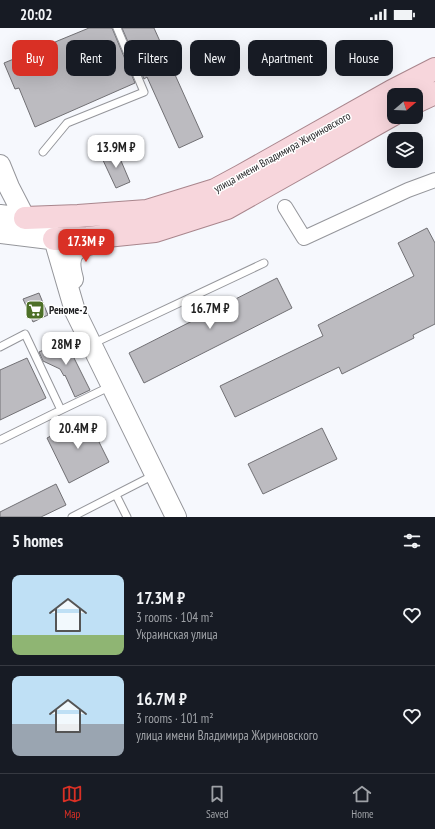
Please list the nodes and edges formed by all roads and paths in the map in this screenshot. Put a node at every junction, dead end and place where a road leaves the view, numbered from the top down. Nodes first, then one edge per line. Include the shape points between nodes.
1 (118, 28) edge
2 (435, 69) edge
3 (435, 93) edge
4 (423, 99) edge
5 (387, 118) edge
6 (43, 152) dead end
7 (0, 164) edge
8 (435, 180) edge
9 (285, 207) dead end
10 (0, 215) edge
11 (25, 218) junction
12 (155, 231) junction
13 (0, 233) edge
14 (54, 239) junction
15 (264, 263) dead end
16 (91, 343) junction
17 (0, 346) edge
18 (111, 386) junction
19 (61, 410) junction
20 (0, 440) edge
21 (154, 474) junction
22 (116, 495) junction
23 (72, 517) edge
24 (128, 517) edge
25 (176, 517) edge

1 - 6 lane via 144,92 67,123
2 - 11 main road, улица имени Владимира Жириновского via 215,190 146,210
3 - 4 main road
5 - 12 main road, улица имени Владимира Жириновского via 226,208
7 - 11 main road
8 - 9 street via 304,238
10 - 11 main road
11 - 14 main road via 33,226 48,231
12 - 14 main road, улица имени Владимира Жириновского
12 - 16 main road via 128,240 88,244 80,247 70,258
13 - 14 main road
14 - 16 main road via 75,311
15 - 16 lane
16 - 18 main road
17 - 19 lane via 25,334
18 - 19 lane
18 - 21 main road
19 - 20 lane
21 - 22 lane
21 - 25 main road
22 - 23 lane
22 - 24 lane

